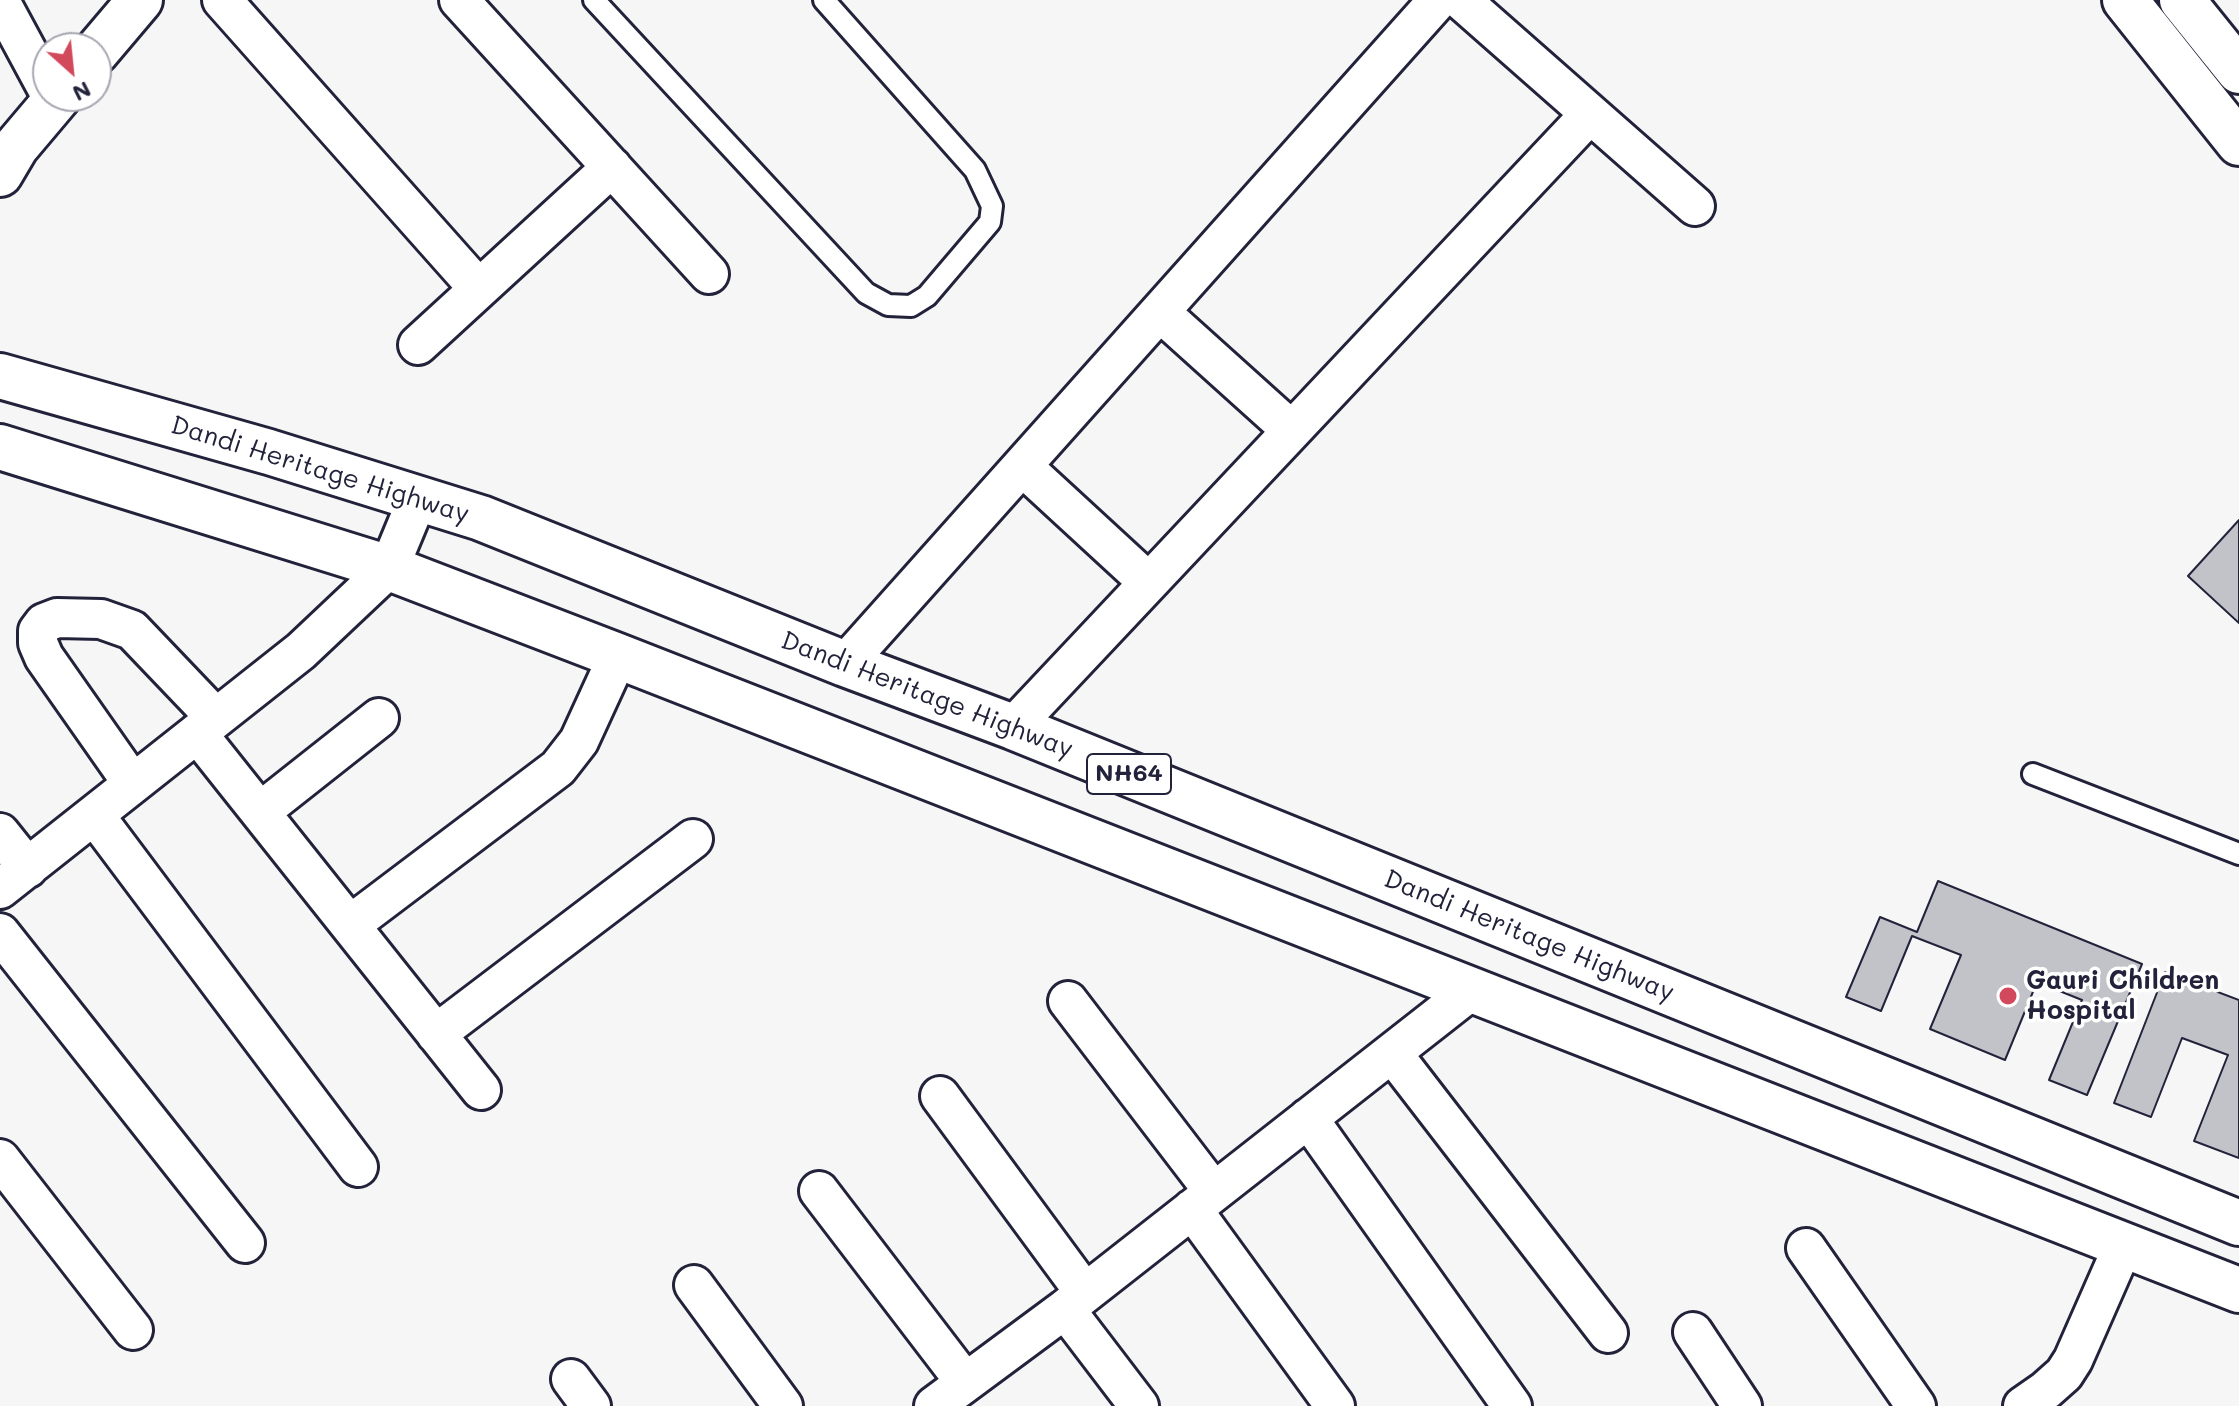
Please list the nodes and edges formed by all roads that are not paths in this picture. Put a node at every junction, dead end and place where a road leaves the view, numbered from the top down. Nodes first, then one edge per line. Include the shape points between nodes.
1 (140, 0) edge
2 (222, 0) edge
3 (459, 0) edge
4 (594, 0) edge
5 (824, 0) edge
6 (1438, 0) edge
7 (1461, 0) edge
8 (2125, 0) edge
9 (2182, 0) edge
10 (0, 1) edge
11 (112, 33) edge
12 (32, 58) edge
13 (2239, 71) edge
14 (41, 112) edge
15 (1590, 114) junction
16 (2239, 143) edge
17 (612, 167) junction
18 (0, 174) edge
19 (1695, 206) dead end
20 (709, 274) dead end
21 (479, 289) junction
22 (1160, 312) junction
23 (418, 345) dead end
24 (0, 376) edge
25 (1291, 430) junction
26 (0, 447) edge
27 (1022, 466) junction
28 (418, 498) junction
29 (389, 568) junction
30 (1148, 582) junction
31 (618, 656) junction
32 (845, 664) junction
33 (379, 718) dead end
34 (207, 726) junction
35 (1013, 727) junction
36 (2033, 774) dead end
37 (133, 784) junction
38 (260, 812) junction
39 (95, 816) junction
40 (0, 833) edge
41 (693, 839) dead end
42 (2239, 854) edge
43 (14, 879) edge
44 (350, 925) junction
45 (0, 933) edge
46 (1473, 989) junction
47 (1068, 1001) dead end
48 (436, 1034) junction
49 (1392, 1053) junction
50 (481, 1090) dead end
51 (940, 1096) dead end
52 (1308, 1118) junction
53 (0, 1159) edge
54 (358, 1167) dead end
55 (819, 1191) dead end
56 (1203, 1200) junction
57 (2239, 1223) edge
58 (245, 1243) dead end
59 (2124, 1244) junction
60 (1806, 1248) dead end
61 (694, 1285) dead end
62 (2239, 1290) edge
63 (1075, 1301) junction
64 (133, 1330) dead end
65 (1693, 1332) dead end
66 (1608, 1333) dead end
67 (947, 1398) edge
68 (783, 1406) edge
69 (1139, 1406) edge
70 (1335, 1406) edge
71 (1512, 1406) edge
72 (1742, 1406) edge
73 (1916, 1406) edge
74 (2023, 1406) edge

1 - 11 main road
2 - 21 street
3 - 17 street
4 - 5 lane via 866,293 888,305 911,306 927,296 990,222 992,206 975,170
6 - 22 street
7 - 15 street
8 - 16 main road
9 - 13 main road
10 - 12 street
14 - 18 main road
15 - 19 street
15 - 25 street
17 - 20 street
17 - 21 street
21 - 23 street
22 - 25 street
22 - 27 street
24 - 28 main road, Dandi Heritage Highway / NH64
25 - 30 street
26 - 29 main road
27 - 30 street
27 - 32 street
28 - 29 street
28 - 32 main road, Dandi Heritage Highway / NH64 via 481,518
29 - 31 main road
29 - 34 street via 301,651
30 - 35 street
31 - 44 street via 579,741 558,768
31 - 46 main road
32 - 35 main road, Dandi Heritage Highway / NH64
33 - 38 street
34 - 37 street
34 - 37 street via 132,630 101,619 57,618 44,623 38,631 44,657
34 - 38 street
35 - 57 main road, Dandi Heritage Highway / NH64
36 - 42 lane
37 - 39 street
38 - 44 street
39 - 43 street
39 - 54 street
40 - 43 street
41 - 48 street
44 - 48 street
45 - 58 street
46 - 49 street
46 - 59 main road
47 - 56 street
48 - 50 street
49 - 52 street
49 - 66 street
51 - 63 street
52 - 56 street
52 - 71 street
53 - 64 street
55 - 67 street
56 - 63 street
56 - 70 street
59 - 62 main road
59 - 74 street via 2073,1360 2064,1374
60 - 73 street
61 - 68 street
63 - 67 street
63 - 69 street
65 - 72 street

